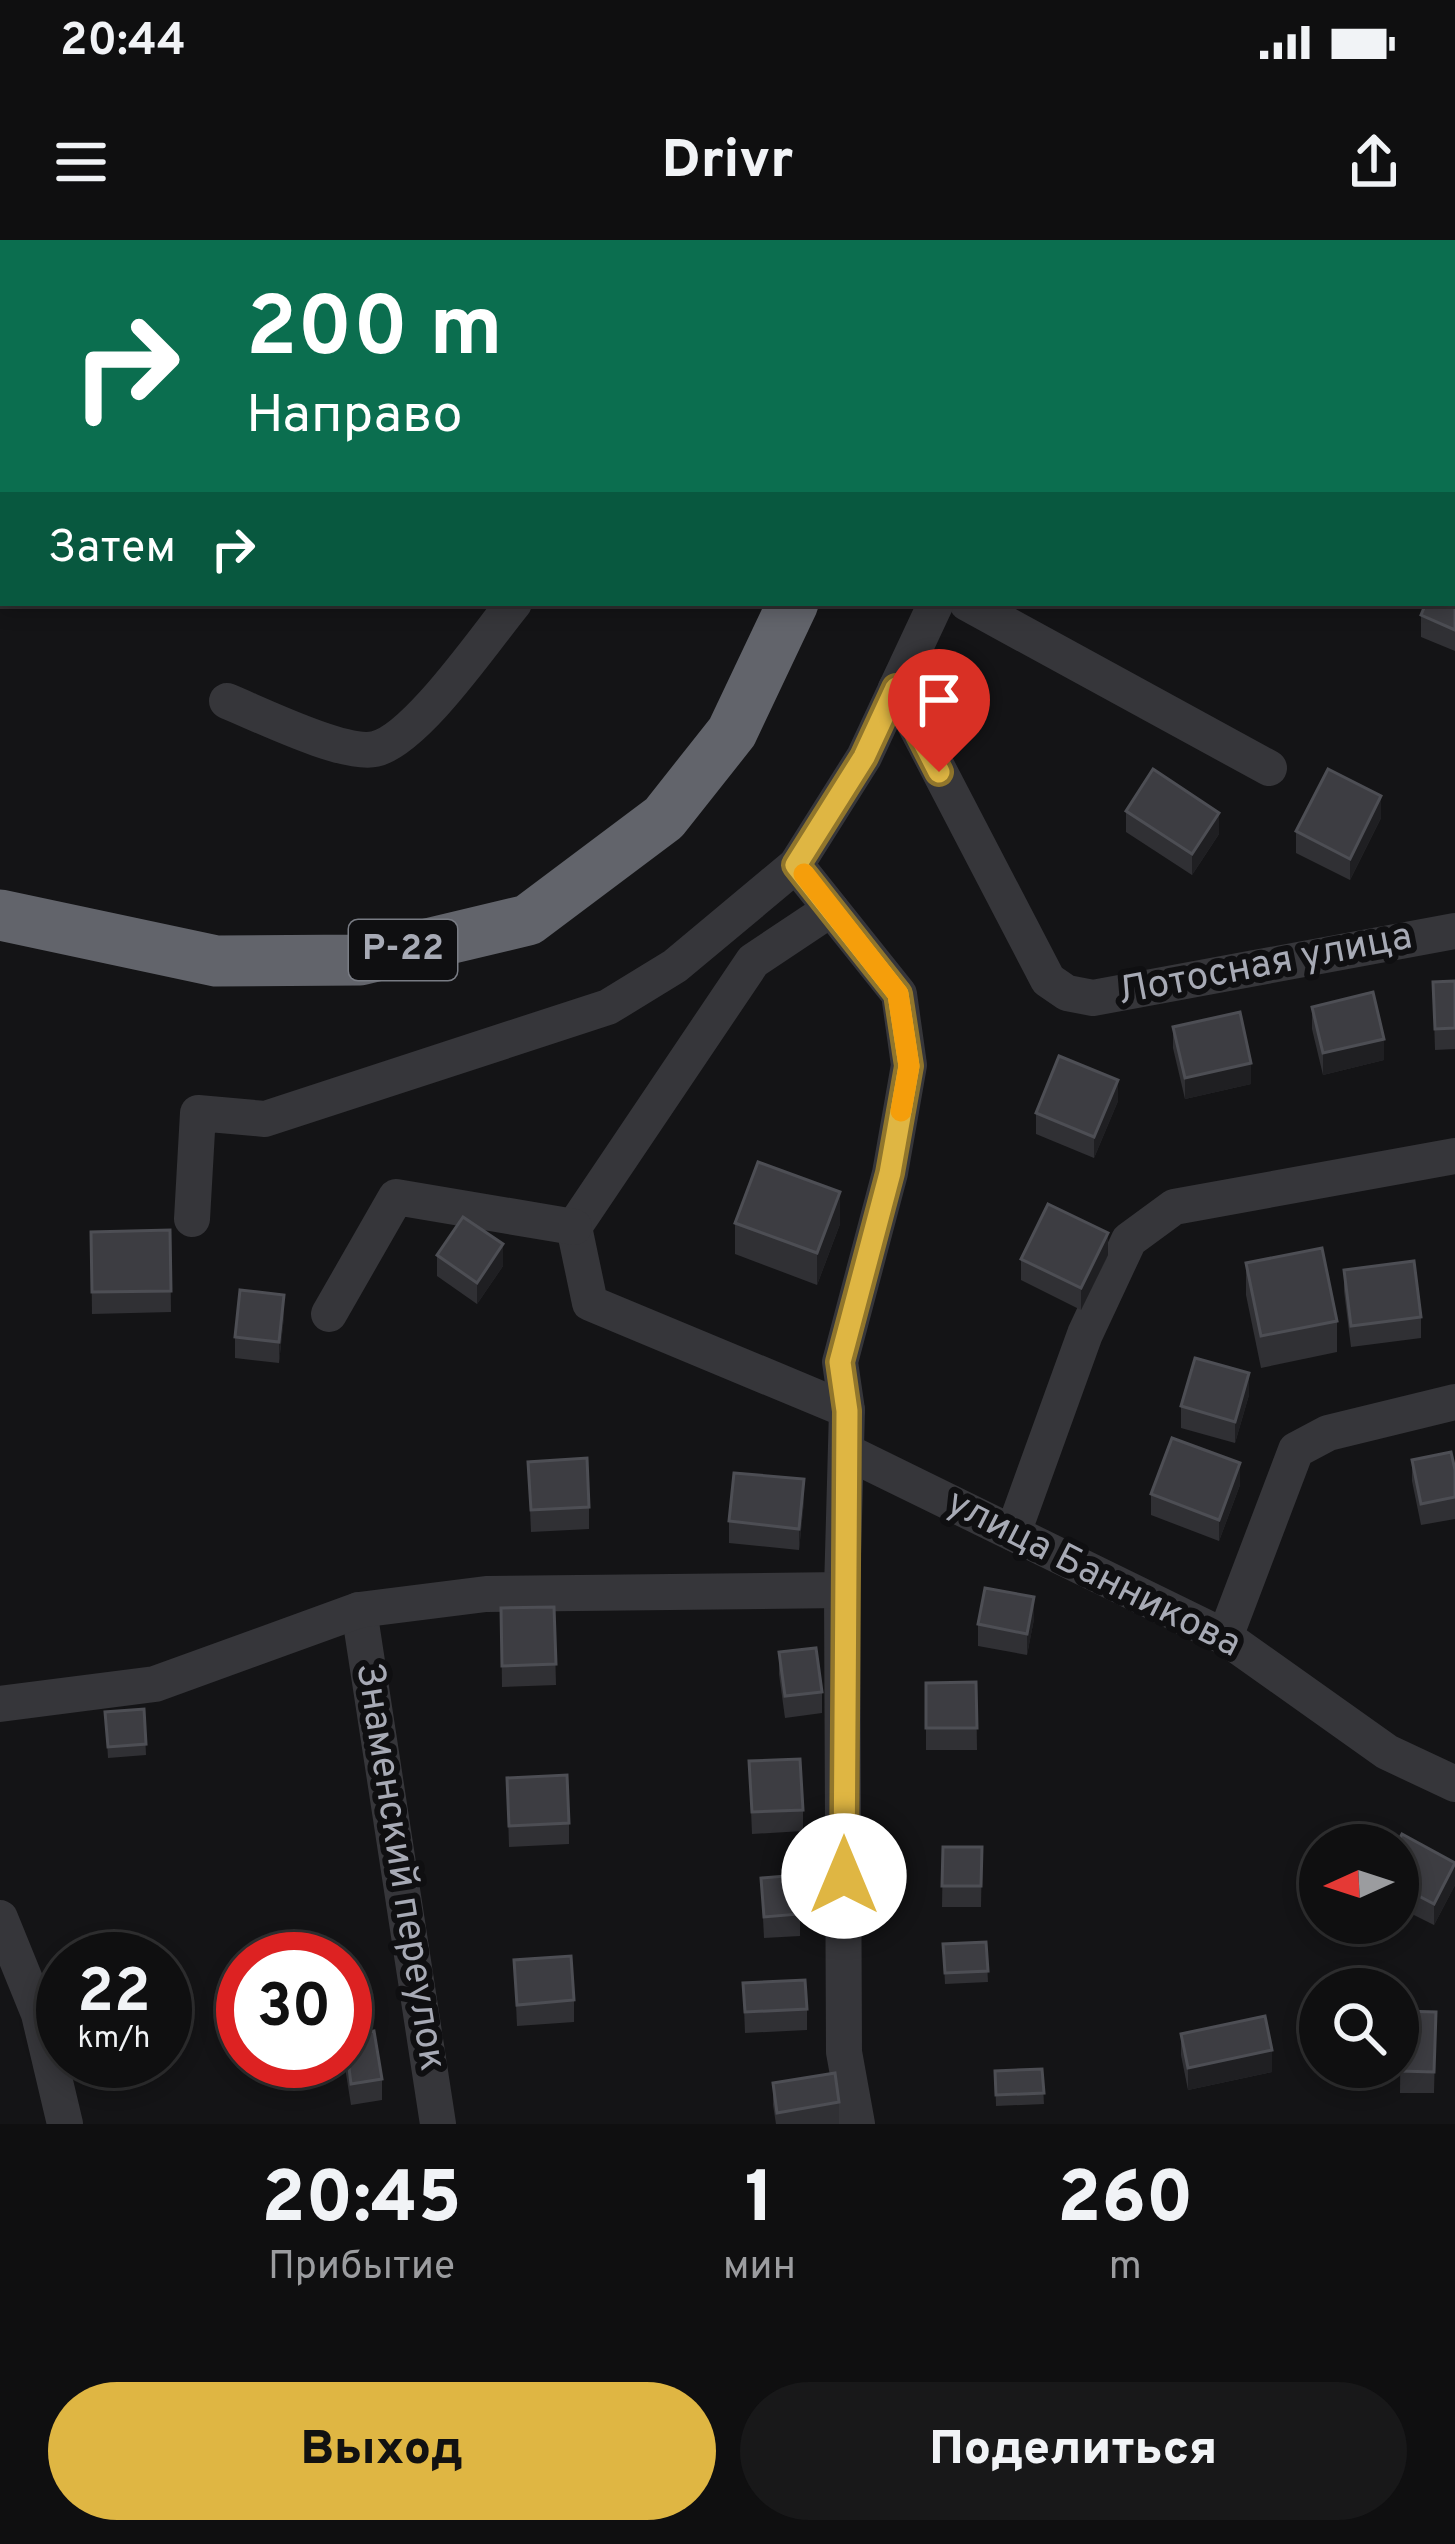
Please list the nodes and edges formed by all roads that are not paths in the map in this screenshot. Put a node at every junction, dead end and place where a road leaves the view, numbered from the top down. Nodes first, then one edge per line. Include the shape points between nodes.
1 (511, 606) edge
2 (935, 606) edge
3 (972, 606) edge
4 (783, 625) edge
5 (896, 688) junction
6 (227, 701) dead end
7 (1269, 768) dead end
8 (796, 865) junction
9 (831, 909) junction
10 (0, 915) edge
11 (1455, 931) edge
12 (1455, 1156) edge
13 (192, 1219) dead end
14 (574, 1227) junction
15 (329, 1314) dead end
16 (1455, 1402) edge
17 (847, 1411) junction
18 (847, 1452) junction
19 (1013, 1533) junction
20 (842, 1589) junction
21 (359, 1610) junction
22 (1225, 1636) junction
23 (0, 1704) edge
24 (1455, 1784) edge
25 (0, 1918) edge
26 (65, 2124) edge
27 (438, 2124) edge
28 (857, 2124) edge

1 - 6 street via 403,735 374,750 340,745
2 - 5 street
3 - 7 street
4 - 10 highway, Р-22 via 732,732 664,818 528,920 360,960 216,961
5 - 8 street via 864,757
5 - 11 street, Лотосная улица via 1048,980 1067,993 1094,998
8 - 9 street
8 - 13 street via 675,967 608,1007 265,1119 198,1113
9 - 14 street via 753,961
9 - 17 street via 898,994 909,1066 840,1362
12 - 19 street via 1174,1207 1130,1240 1085,1334
14 - 15 street via 396,1197
14 - 17 street via 590,1303
16 - 22 street via 1328,1433 1296,1450
17 - 18 street
18 - 19 street, улица Банникова
18 - 20 street
19 - 22 street, улица Банникова
20 - 21 street via 487,1594
20 - 28 street via 844,2052
21 - 23 street via 155,1684
21 - 27 street, Знаменский переулок
22 - 24 street, улица Банникова via 1387,1752
25 - 26 street via 39,2014

